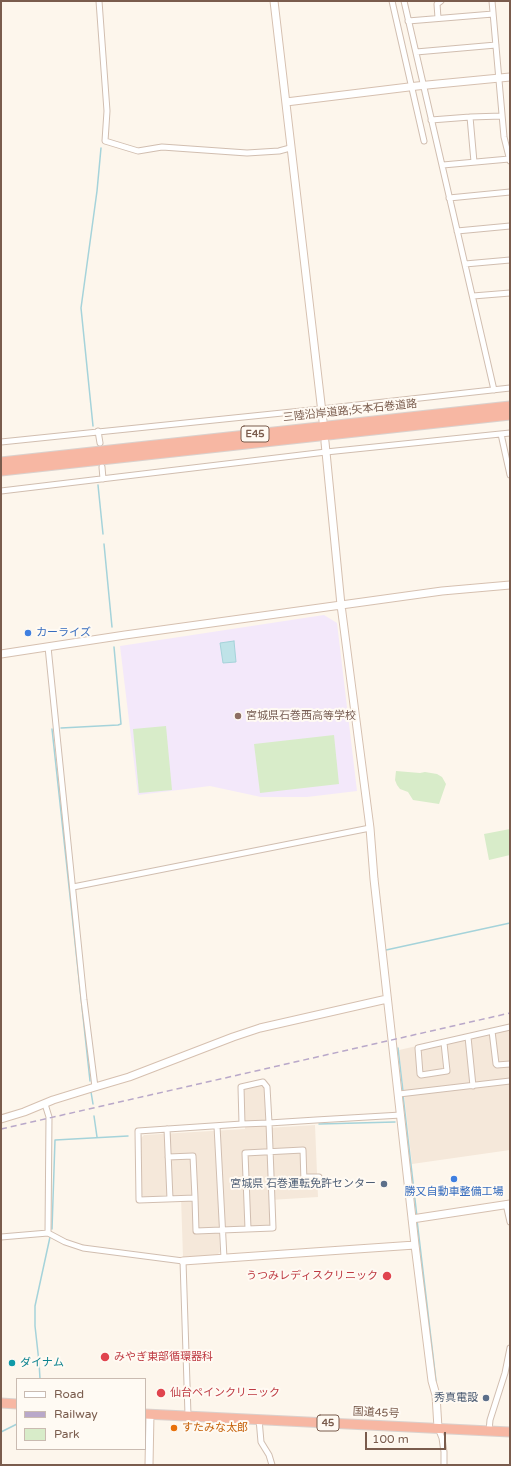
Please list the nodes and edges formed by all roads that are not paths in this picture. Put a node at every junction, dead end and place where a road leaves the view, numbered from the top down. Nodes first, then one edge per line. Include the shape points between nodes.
1 (99, 1) edge
2 (274, 1) edge
3 (392, 1) edge
4 (404, 1) edge
5 (441, 1) edge
6 (492, 1) edge
7 (493, 14) junction
8 (438, 18) junction
9 (408, 21) junction
10 (496, 45) junction
11 (416, 52) junction
12 (510, 77) edge
13 (498, 78) junction
14 (423, 86) junction
15 (412, 87) junction
16 (286, 102) junction
17 (502, 116) junction
18 (470, 117) junction
19 (431, 120) junction
20 (424, 141) dead end
21 (290, 148) junction
22 (510, 160) edge
23 (474, 162) junction
24 (443, 165) junction
25 (510, 192) edge
26 (449, 198) junction
27 (510, 226) edge
28 (457, 231) junction
29 (510, 260) edge
30 (465, 264) junction
31 (510, 293) edge
32 (472, 296) junction
33 (510, 388) edge
34 (494, 390) junction
35 (510, 406) edge
36 (321, 409) junction
37 (510, 415) edge
38 (323, 421) dead end
39 (98, 431) junction
40 (510, 433) edge
41 (501, 434) junction
42 (1, 442) edge
43 (325, 442) dead end
44 (100, 443) dead end
45 (326, 452) junction
46 (1, 462) edge
47 (102, 467) dead end
48 (1, 471) edge
49 (510, 475) edge
50 (103, 479) junction
51 (1, 491) edge
52 (510, 585) edge
53 (341, 605) junction
54 (48, 647) junction
55 (1, 654) edge
56 (370, 828) junction
57 (73, 887) junction
58 (387, 999) junction
59 (510, 1027) edge
60 (492, 1031) junction
61 (468, 1037) junction
62 (444, 1043) junction
63 (510, 1064) edge
64 (510, 1081) edge
65 (473, 1086) junction
66 (95, 1087) junction
67 (399, 1094) junction
68 (45, 1104) junction
69 (401, 1115) junction
70 (1, 1119) edge
71 (269, 1123) junction
72 (242, 1124) junction
73 (217, 1126) junction
74 (167, 1129) junction
75 (270, 1152) junction
76 (168, 1158) junction
77 (319, 1176) dead end
78 (304, 1177) junction
79 (271, 1184) junction
80 (194, 1198) junction
81 (170, 1199) junction
82 (508, 1204) edge
83 (412, 1219) junction
84 (510, 1222) edge
85 (248, 1229) junction
86 (223, 1230) junction
87 (48, 1233) junction
88 (1, 1236) edge
89 (415, 1245) junction
90 (224, 1258) junction
91 (183, 1261) junction
92 (510, 1348) edge
93 (1, 1403) edge
94 (16, 1404) edge
95 (147, 1414) edge
96 (188, 1415) junction
97 (259, 1419) junction
98 (438, 1428) junction
99 (489, 1431) junction
100 (510, 1432) edge
101 (149, 1465) edge
102 (272, 1465) edge
103 (444, 1465) edge

1 - 21 street via 107,111 105,141 138,151 162,147 247,153
2 - 16 street
3 - 15 street
4 - 9 street
5 - 8 street via 437,4
6 - 7 street
7 - 8 street
7 - 10 street
8 - 9 street
9 - 11 street
10 - 11 street
10 - 13 street
11 - 14 street
12 - 13 street
13 - 14 street
13 - 17 street
14 - 15 street
14 - 19 street
15 - 16 street
15 - 20 street
16 - 21 street
17 - 18 street
17 - 22 street
18 - 19 street
18 - 23 street
19 - 24 street
21 - 36 street
22 - 23 street
23 - 24 street
24 - 26 street
25 - 26 street
26 - 28 street
27 - 28 street
28 - 30 street
29 - 30 street
30 - 32 street
31 - 32 street
32 - 34 street
33 - 34 street
34 - 36 street
35 - 46 highway, 三陸沿岸道路;矢本石巻道路 / E45
36 - 38 street
36 - 39 street
37 - 48 highway, 三陸沿岸道路;矢本石巻道路 / E45
39 - 42 street
39 - 44 street
40 - 41 street
41 - 45 street
41 - 49 street
43 - 45 street
45 - 50 street
45 - 53 street
47 - 50 street
50 - 51 street
52 - 53 street via 442,591
53 - 54 street
53 - 56 street
54 - 55 street
54 - 57 street
56 - 57 street
56 - 58 street
57 - 66 street
58 - 66 street via 260,1028 129,1077
58 - 67 street
59 - 60 street
60 - 61 street
60 - 63 street via 496,1064
61 - 62 street
61 - 65 street
62 - 62 street via 418,1048 421,1075 447,1071
64 - 65 street
65 - 67 street
66 - 68 street
67 - 69 street
68 - 70 street
68 - 87 street via 49,1117
69 - 71 street
69 - 83 street
71 - 72 street
71 - 72 street via 268,1087 263,1082 241,1087
71 - 75 street
72 - 73 street
73 - 74 street
73 - 86 street
74 - 76 street
74 - 81 street via 138,1131 139,1200
75 - 78 street via 303,1150
75 - 79 street
75 - 85 street via 245,1153
76 - 80 street via 193,1156
76 - 81 street
77 - 78 street
78 - 79 street via 304,1182
79 - 85 street via 273,1228
80 - 81 street
80 - 86 street via 196,1231
82 - 83 street
82 - 84 street
83 - 89 street
85 - 86 street
86 - 90 street
87 - 88 street
87 - 91 street via 83,1248
89 - 90 street
89 - 98 street via 432,1381 436,1395
90 - 91 street
91 - 96 street
92 - 99 street
93 - 94 highway
95 - 96 highway, 国道45号 / 45
95 - 101 street
96 - 97 highway, 国道45号 / 45
97 - 98 highway, 国道45号 / 45
97 - 102 street via 261,1442
98 - 99 highway, 国道45号 / 45
98 - 103 street via 442,1438
99 - 100 highway, 国道45号 / 45

